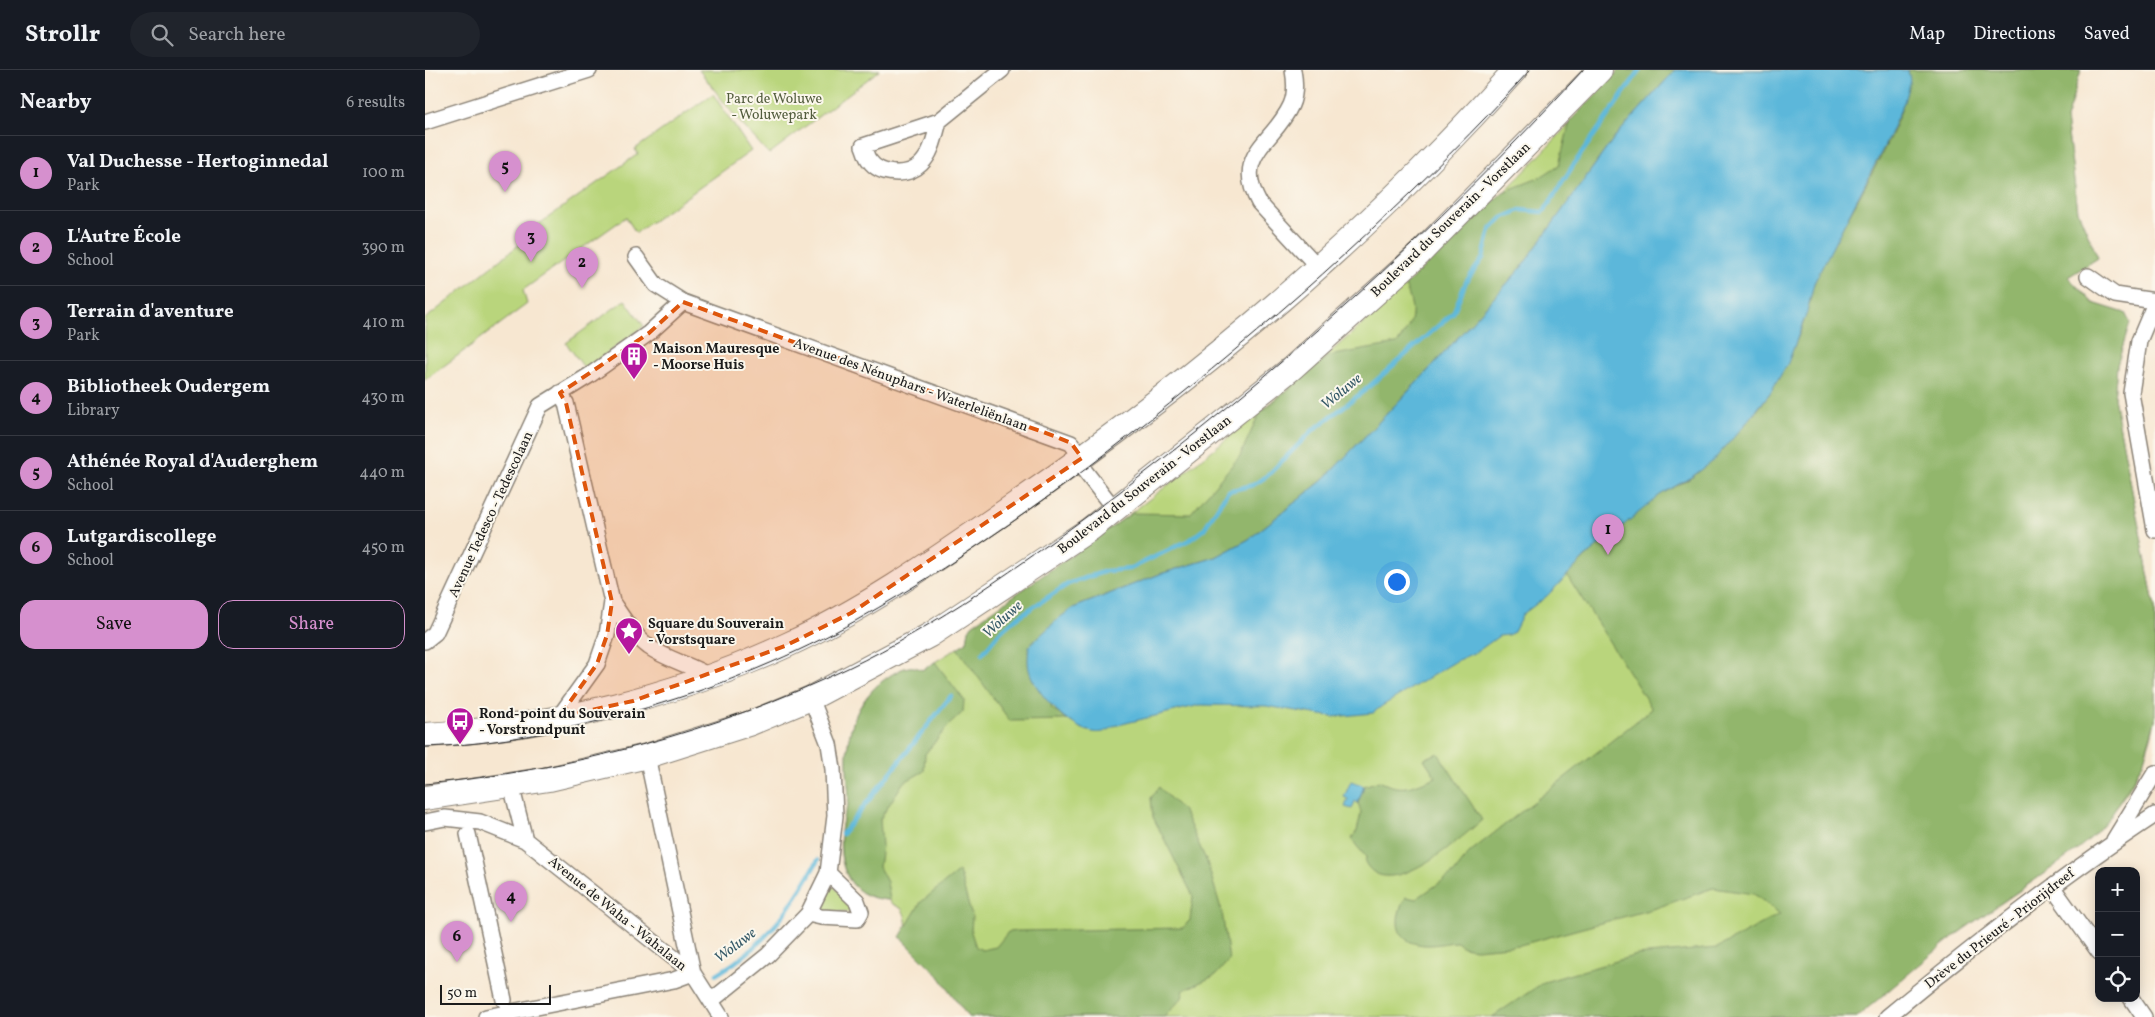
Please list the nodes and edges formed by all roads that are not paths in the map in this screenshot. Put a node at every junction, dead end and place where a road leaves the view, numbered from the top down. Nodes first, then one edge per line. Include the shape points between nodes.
1 (589, 70) edge
2 (1002, 70) edge
3 (1293, 70) edge
4 (1515, 70) edge
5 (1600, 70) edge
6 (939, 121) junction
7 (425, 122) edge
8 (636, 257) dead end
9 (1318, 267) junction
10 (2088, 276) dead end
11 (683, 302) junction
12 (2155, 302) edge
13 (560, 393) junction
14 (1082, 458) junction
15 (1115, 510) junction
16 (2155, 530) edge
17 (612, 602) junction
18 (425, 641) edge
19 (709, 676) junction
20 (811, 698) junction
21 (559, 717) junction
22 (425, 735) edge
23 (647, 756) junction
24 (2155, 774) edge
25 (511, 785) junction
26 (425, 798) edge
27 (2155, 816) edge
28 (425, 822) edge
29 (468, 834) dead end
30 (525, 840) junction
31 (2113, 842) junction
32 (828, 873) junction
33 (2053, 888) junction
34 (807, 914) junction
35 (2095, 946) edge
36 (693, 973) junction
37 (504, 1000) dead end
38 (711, 1001) junction
39 (2134, 1002) edge
40 (486, 1017) edge
41 (721, 1017) edge
42 (1887, 1017) edge
43 (2144, 1017) edge

1 - 7 street
2 - 6 street
3 - 9 street via 1292,104 1253,157 1249,171 1252,191 1259,203
4 - 9 main road via 1441,150
5 - 15 main road, Boulevard du Souverain - Vorstlaan via 1418,254 1292,368
6 - 6 street via 863,146 870,161 882,170 902,174 921,164 932,146
8 - 11 street, Avenue des Nénuphars - Waterleliënlaan via 656,285
9 - 14 main road via 1253,326
10 - 12 street via 2115,295
11 - 13 street, Avenue Tedesco - Tedescolaan via 649,333
11 - 14 street, Avenue des Nénuphars - Waterleliënlaan via 1054,436 1071,443
12 - 16 street via 2139,341 2131,393
13 - 17 street via 566,403
13 - 18 street, Avenue Tedesco - Tedescolaan via 540,406 435,633
14 - 15 street via 1084,470
14 - 19 main road via 851,613 785,646
15 - 20 main road, Boulevard du Souverain - Vorstlaan via 1029,572 930,635
17 - 19 street via 629,629 650,648
17 - 21 street via 607,635 597,664
19 - 21 main road via 633,701
20 - 23 main road, Boulevard du Souverain - Vorstlaan via 751,723
20 - 32 street via 829,744 833,769 835,816
21 - 22 main road
23 - 25 main road, Boulevard du Souverain - Vorstlaan
23 - 36 street
24 - 31 street
25 - 26 main road, Boulevard du Souverain - Vorstlaan
25 - 30 street
27 - 31 street, Drève du Prieuré - Priorijdreef
28 - 30 street, Avenue de Waha - Wahalaan via 445,818 480,822
29 - 37 street
30 - 36 street, Avenue de Waha - Wahalaan
31 - 33 street, Drève du Prieuré - Priorijdreef
32 - 34 street
32 - 34 street via 857,901 861,912 857,918
33 - 35 street
33 - 42 street, Drève du Prieuré - Priorijdreef
34 - 38 street via 768,955
36 - 38 street, Avenue de Waha - Wahalaan
36 - 40 street via 674,980
38 - 41 street, Avenue de Waha - Wahalaan
39 - 43 street

